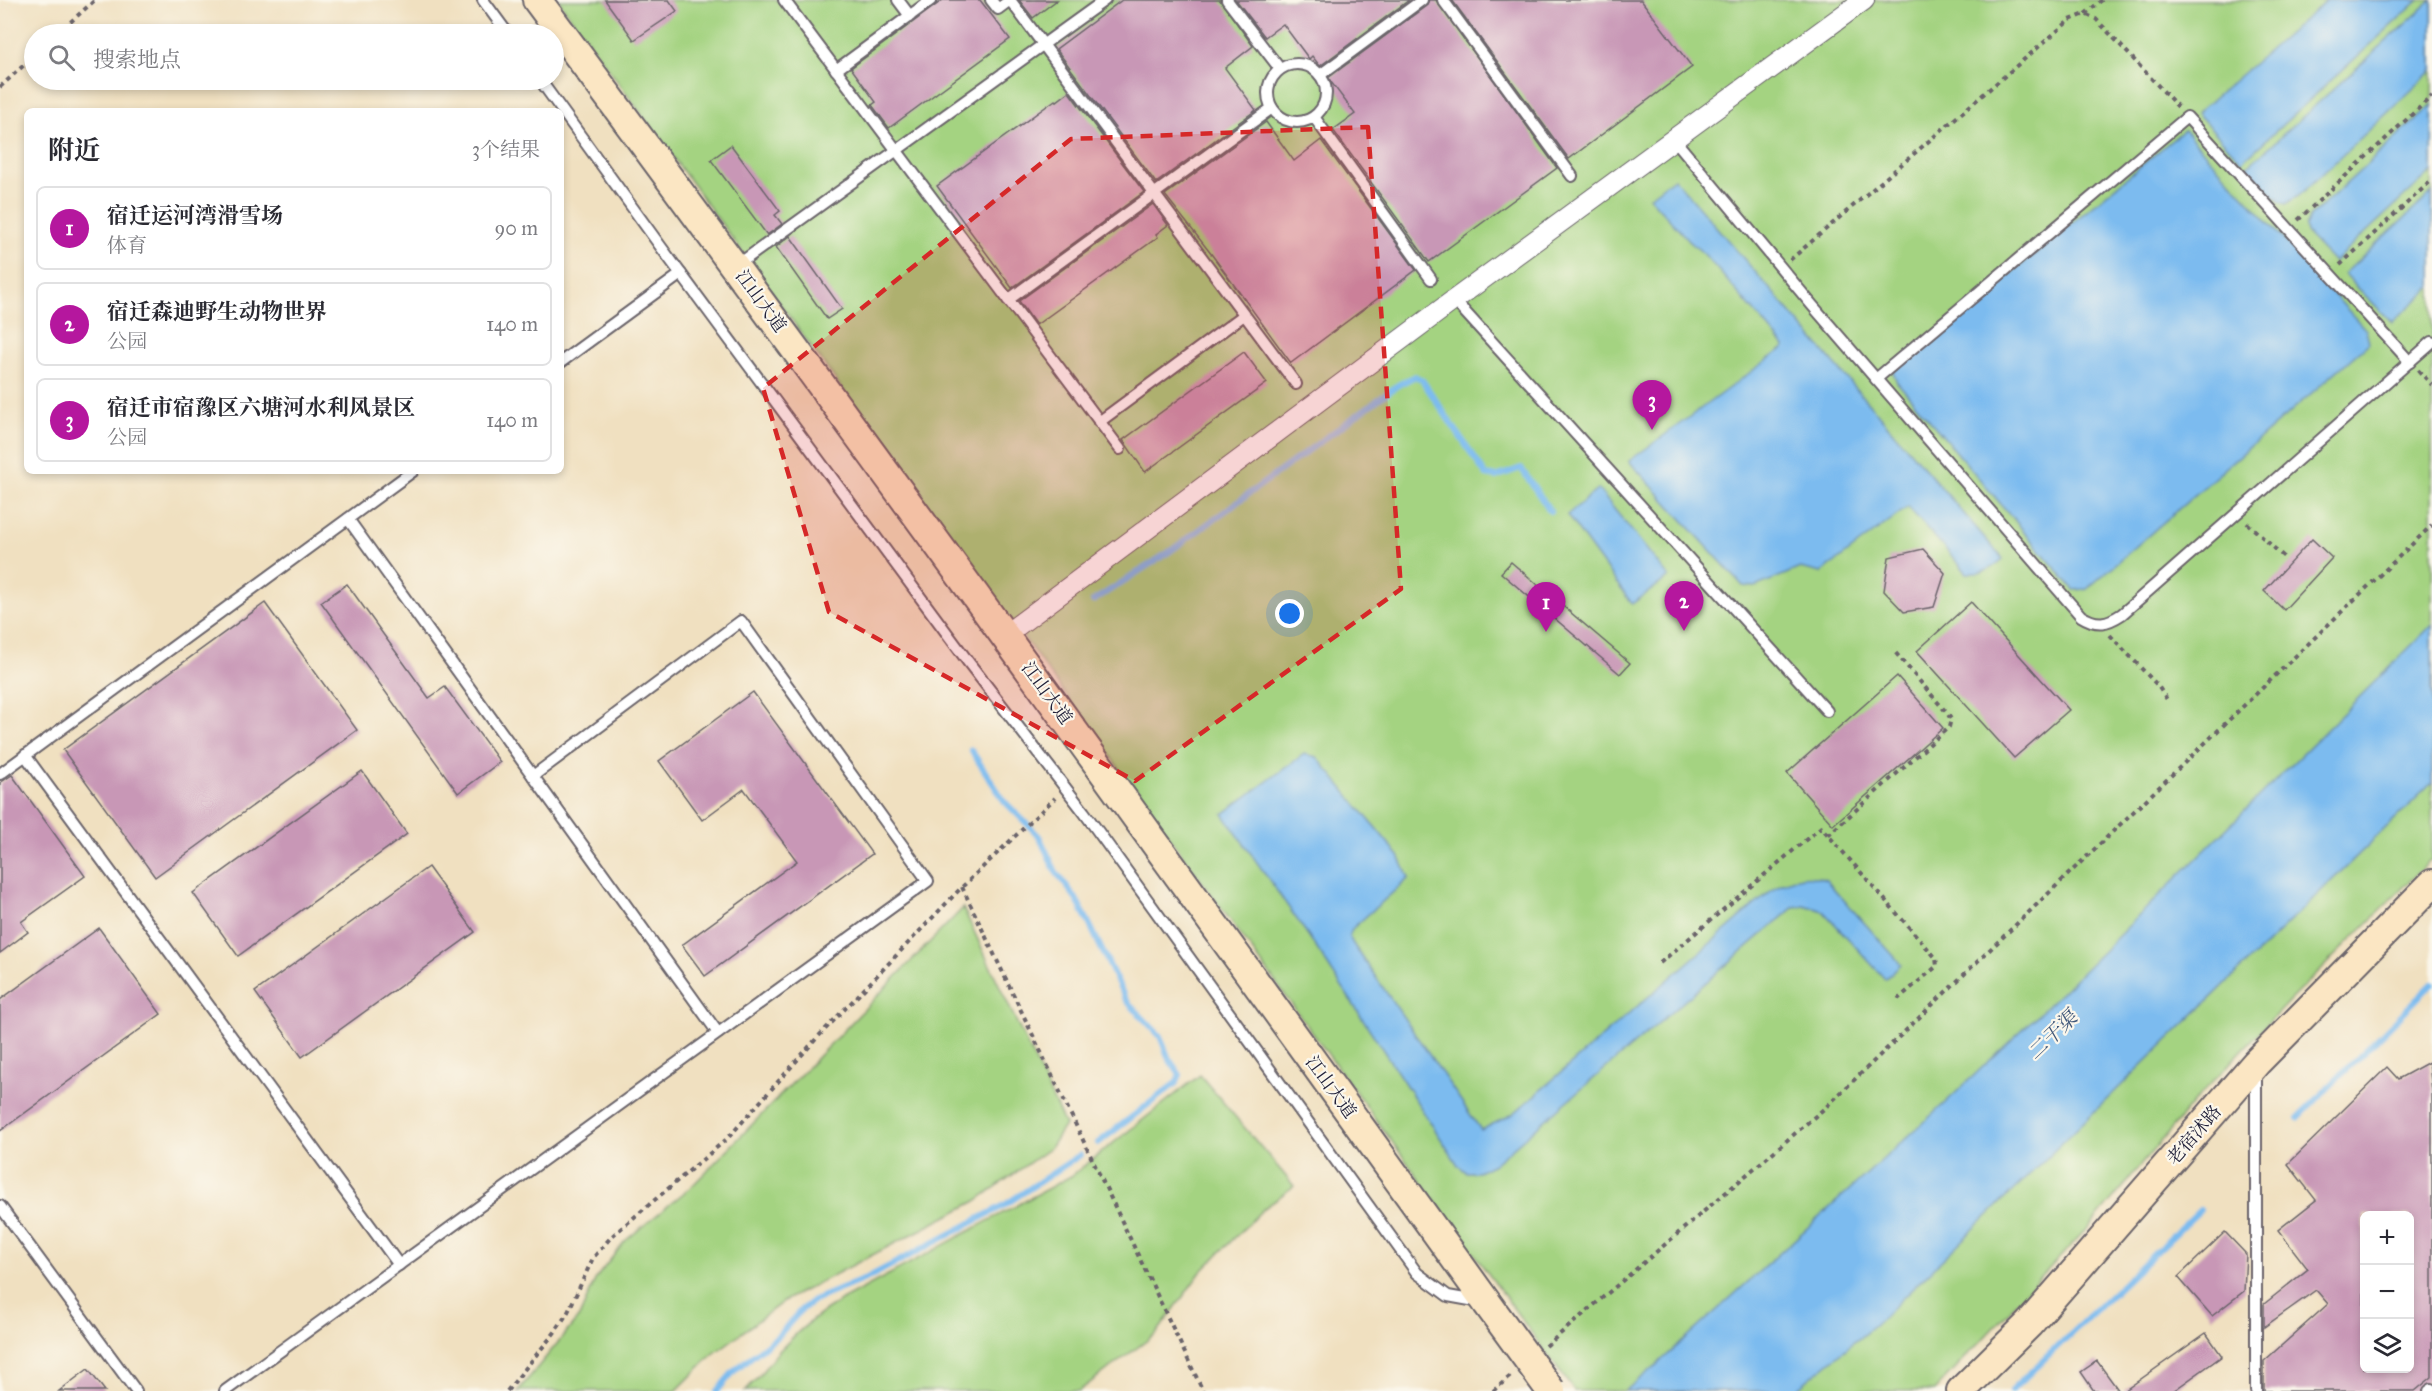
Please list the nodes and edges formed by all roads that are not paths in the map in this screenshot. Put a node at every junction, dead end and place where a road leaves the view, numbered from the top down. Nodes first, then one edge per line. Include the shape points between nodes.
1 (483, 0) edge
2 (537, 0) edge
3 (898, 0) edge
4 (931, 0) edge
5 (991, 0) edge
6 (1010, 0) edge
7 (1105, 0) edge
8 (1227, 0) edge
9 (1422, 0) edge
10 (1443, 0) edge
11 (1864, 0) edge
12 (787, 1) edge
13 (910, 16) junction
14 (501, 24) edge
15 (555, 24) edge
16 (564, 36) edge
17 (1043, 45) junction
18 (1280, 69) junction
19 (836, 70) junction
20 (1320, 75) junction
21 (547, 90) edge
22 (560, 108) edge
23 (1272, 108) junction
24 (564, 113) edge
25 (1314, 117) junction
26 (1674, 139) junction
27 (897, 151) junction
28 (1572, 176) dead end
29 (1154, 194) junction
30 (735, 266) junction
31 (681, 274) junction
32 (1431, 279) dead end
33 (1008, 300) junction
34 (1454, 300) junction
35 (1244, 315) junction
36 (2432, 342) edge
37 (564, 360) edge
38 (2409, 362) junction
39 (1876, 379) junction
40 (1296, 384) dead end
41 (1099, 422) junction
42 (1120, 449) dead end
43 (409, 474) edge
44 (348, 519) junction
45 (1005, 635) junction
46 (1827, 711) dead end
47 (25, 756) junction
48 (0, 774) edge
49 (533, 776) junction
50 (2432, 884) edge
51 (718, 1034) junction
52 (2256, 1063) junction
53 (0, 1206) edge
54 (399, 1265) junction
55 (1487, 1303) junction
56 (136, 1391) edge
57 (225, 1391) edge
58 (1551, 1391) edge
59 (1961, 1391) edge
60 (2256, 1391) edge

1 - 14 lane
2 - 15 main road, 江山大道
3 - 13 lane
4 - 13 lane
5 - 6 lane via 998,9
6 - 17 lane
7 - 17 lane
8 - 18 lane
9 - 20 lane
10 - 28 lane
11 - 26 street
12 - 19 lane
13 - 19 lane
16 - 30 main road, 江山大道
17 - 27 lane
17 - 29 lane
18 - 20 lane via 1299,64
18 - 23 lane via 1269,85
19 - 27 lane
20 - 25 lane via 1326,98
21 - 22 lane
23 - 25 lane via 1291,122
23 - 29 lane
24 - 31 lane
25 - 32 lane
26 - 34 street
26 - 39 lane
27 - 30 lane
27 - 33 lane
29 - 33 lane
29 - 35 lane
30 - 45 main road, 江山大道
31 - 37 lane
31 - 55 lane via 1065,788 1417,1273 1448,1296
33 - 41 lane
34 - 45 street
34 - 46 lane
35 - 40 lane
35 - 41 lane
36 - 38 lane
38 - 39 lane via 2187,117
38 - 39 lane via 2122,614 2100,623 2081,616
41 - 42 lane
43 - 44 lane
44 - 47 lane
44 - 49 lane
45 - 55 main road, 江山大道
47 - 48 lane
47 - 54 lane
49 - 51 lane
49 - 51 lane via 741,621 776,669 928,881
50 - 52 main road, 老宿沭路
51 - 54 lane
52 - 59 main road, 老宿沭路 via 2029,1324
52 - 60 lane
53 - 56 lane
54 - 57 lane
55 - 58 main road, 江山大道, bridge

